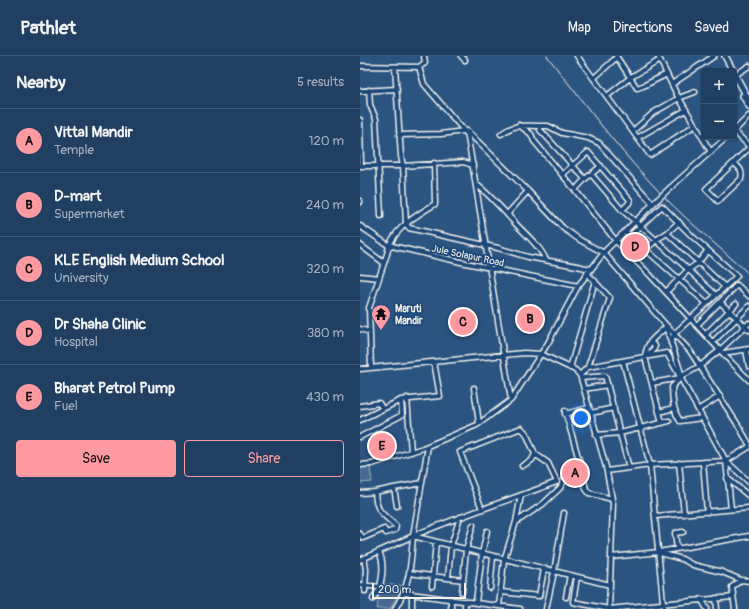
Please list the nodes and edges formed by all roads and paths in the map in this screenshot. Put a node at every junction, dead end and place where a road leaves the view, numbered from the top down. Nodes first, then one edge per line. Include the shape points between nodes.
1 (424, 56) edge
2 (461, 56) edge
3 (577, 56) edge
4 (714, 56) edge
5 (722, 56) edge
6 (725, 56) edge
7 (617, 57) edge
8 (659, 58) edge
9 (465, 60) dead end
10 (360, 66) edge
11 (749, 66) edge
12 (395, 67) junction
13 (419, 67) junction
14 (728, 68) edge
15 (731, 68) edge
16 (737, 73) edge
17 (667, 74) junction
18 (631, 77) junction
19 (594, 78) junction
20 (737, 80) edge
21 (737, 81) edge
22 (672, 84) junction
23 (396, 89) junction
24 (360, 90) edge
25 (369, 90) junction
26 (695, 92) dead end
27 (607, 96) junction
28 (679, 98) junction
29 (749, 100) edge
30 (749, 106) edge
31 (686, 110) junction
32 (749, 116) edge
33 (360, 120) edge
34 (519, 126) junction
35 (695, 126) junction
36 (540, 128) junction
37 (737, 128) edge
38 (464, 131) junction
39 (633, 131) junction
40 (501, 134) dead end
41 (531, 134) junction
42 (737, 134) edge
43 (399, 135) junction
44 (468, 135) junction
45 (637, 138) junction
46 (722, 141) edge
47 (749, 147) edge
48 (711, 152) junction
49 (434, 163) junction
50 (734, 163) junction
51 (473, 165) junction
52 (573, 165) junction
53 (360, 166) edge
54 (378, 166) junction
55 (403, 166) junction
56 (601, 166) junction
57 (591, 174) junction
58 (562, 175) junction
59 (585, 179) junction
60 (476, 184) junction
61 (575, 190) junction
62 (528, 191) junction
63 (655, 203) junction
64 (622, 210) junction
65 (508, 215) junction
66 (381, 216) dead end
67 (636, 222) junction
68 (679, 222) junction
69 (406, 223) junction
70 (360, 226) edge
71 (641, 226) junction
72 (626, 231) junction
73 (667, 233) junction
74 (630, 236) junction
75 (656, 240) junction
76 (616, 241) junction
77 (360, 245) edge
78 (388, 245) junction
79 (486, 246) junction
80 (646, 249) junction
81 (708, 250) junction
82 (604, 253) junction
83 (546, 260) junction
84 (635, 260) junction
85 (384, 263) junction
86 (698, 263) junction
87 (490, 269) junction
88 (688, 270) junction
89 (589, 271) junction
90 (360, 276) edge
91 (379, 278) junction
92 (679, 279) junction
93 (595, 281) junction
94 (578, 286) junction
95 (725, 287) junction
96 (666, 292) junction
97 (716, 295) junction
98 (749, 296) edge
99 (720, 302) junction
100 (707, 304) junction
101 (736, 304) dead end
102 (749, 306) edge
103 (729, 311) junction
104 (691, 318) junction
105 (737, 318) junction
106 (697, 324) junction
107 (665, 325) junction
108 (747, 325) edge
109 (360, 329) edge
110 (749, 330) edge
111 (370, 332) junction
112 (674, 334) junction
113 (706, 334) junction
114 (650, 342) junction
115 (713, 342) junction
116 (671, 343) junction
117 (748, 350) edge
118 (722, 352) junction
119 (541, 354) junction
120 (504, 355) junction
121 (645, 357) junction
122 (623, 361) junction
123 (434, 362) junction
124 (700, 366) junction
125 (371, 367) junction
126 (588, 367) junction
127 (749, 367) edge
128 (570, 368) junction
129 (360, 369) edge
130 (739, 369) junction
131 (580, 376) junction
132 (681, 377) junction
133 (749, 380) edge
134 (652, 383) junction
135 (608, 385) junction
136 (474, 388) dead end
137 (584, 389) junction
138 (720, 396) junction
139 (407, 398) junction
140 (401, 400) junction
141 (512, 400) junction
142 (360, 406) edge
143 (382, 408) junction
144 (589, 408) junction
145 (614, 408) junction
146 (674, 408) junction
147 (698, 410) junction
148 (659, 412) junction
149 (591, 413) junction
150 (702, 418) junction
151 (360, 420) edge
152 (669, 421) dead end
153 (479, 423) junction
154 (662, 423) junction
155 (640, 429) junction
156 (620, 433) junction
157 (596, 435) junction
158 (360, 437) edge
159 (749, 445) edge
160 (428, 446) junction
161 (411, 452) junction
162 (535, 454) junction
163 (726, 461) junction
164 (703, 462) junction
165 (679, 463) junction
166 (360, 465) edge
167 (650, 465) junction
168 (522, 466) dead end
169 (581, 467) junction
170 (629, 468) junction
171 (607, 471) junction
172 (727, 478) junction
173 (749, 482) edge
174 (422, 483) junction
175 (394, 488) junction
176 (375, 492) junction
177 (360, 493) edge
178 (521, 495) junction
179 (749, 496) edge
180 (612, 499) junction
181 (397, 506) dead end
182 (749, 508) edge
183 (482, 509) junction
184 (731, 509) junction
185 (564, 512) dead end
186 (707, 512) junction
187 (684, 514) junction
188 (655, 516) junction
189 (460, 517) junction
190 (516, 522) junction
191 (473, 525) dead end
192 (487, 531) dead end
193 (683, 532) dead end
194 (360, 534) edge
195 (413, 536) junction
196 (749, 536) edge
197 (436, 542) junction
198 (451, 546) junction
199 (677, 549) junction
200 (466, 550) junction
201 (379, 552) junction
202 (659, 552) junction
203 (482, 554) junction
204 (493, 557) junction
205 (611, 557) junction
206 (362, 559) edge
207 (504, 560) junction
208 (544, 569) junction
209 (554, 572) junction
210 (409, 573) junction
211 (433, 576) junction
212 (570, 576) junction
213 (577, 577) junction
214 (448, 578) junction
215 (463, 580) junction
216 (741, 580) junction
217 (749, 581) edge
218 (360, 585) edge
219 (610, 585) junction
220 (365, 586) junction
221 (432, 586) dead end
222 (380, 587) junction
223 (490, 588) dead end
224 (365, 591) dead end
225 (462, 592) dead end
226 (501, 592) junction
227 (404, 593) junction
228 (412, 594) junction
229 (566, 597) dead end
230 (733, 597) junction
231 (716, 598) junction
232 (373, 599) dead end
233 (451, 599) junction
234 (701, 599) junction
235 (465, 601) junction
236 (663, 602) junction
237 (478, 603) junction
238 (496, 607) edge
239 (640, 607) edge
240 (395, 609) edge
241 (412, 609) edge
242 (451, 609) edge
243 (465, 609) edge
244 (478, 609) edge
245 (520, 609) edge
246 (546, 609) edge
247 (609, 609) edge
248 (665, 609) edge
249 (707, 609) edge
250 (717, 609) edge
251 (736, 609) edge

1 - 13 street via 425,63
2 - 9 street
3 - 19 street
4 - 22 street
5 - 14 main road
6 - 15 main road
7 - 18 street
7 - 19 street
8 - 17 street
8 - 18 street
10 - 12 street
11 - 16 street
12 - 13 street
12 - 23 street
13 - 38 street via 424,84
17 - 18 street via 637,88
17 - 22 street
18 - 27 street
19 - 27 street
20 - 29 main road
21 - 30 main road
22 - 28 street
23 - 25 street
23 - 43 street
24 - 25 street
25 - 54 street via 370,105 376,119
26 - 28 street
27 - 39 street
28 - 31 street
28 - 39 street via 653,113
31 - 35 street
31 - 45 street
32 - 37 street
33 - 53 street
34 - 36 street
34 - 40 street
34 - 41 street
35 - 45 street via 650,155
35 - 48 street
36 - 41 street
36 - 52 street
36 - 63 street via 548,126 562,133 599,143
38 - 43 street
38 - 44 street
39 - 45 street
41 - 58 street
42 - 47 street
43 - 55 street
44 - 51 street
44 - 62 street via 467,131
46 - 48 street
47 - 50 street
48 - 63 street, bridge
49 - 51 street via 463,162
49 - 55 street
49 - 69 street via 435,204
50 - 50 street via 706,189 718,201 741,179 740,168
51 - 60 street
52 - 56 street via 588,152
52 - 58 street
52 - 59 street
53 - 54 street
54 - 55 street
54 - 66 street
55 - 69 street
56 - 57 street
56 - 64 street via 630,200
57 - 59 street
57 - 64 street
58 - 61 street
59 - 61 street
60 - 65 street
60 - 79 street
61 - 76 street
62 - 65 street
62 - 82 street via 563,228
63 - 67 street
64 - 67 street
65 - 83 street
67 - 71 street
67 - 72 street
68 - 71 street via 662,206
68 - 73 street
68 - 81 street
69 - 78 street
69 - 79 street via 413,230
70 - 78 street, Jule Solapur Road
71 - 74 street
71 - 75 street
72 - 74 street
72 - 76 street
73 - 75 street
73 - 86 street
74 - 80 street
75 - 80 street
75 - 88 street
76 - 82 street
76 - 84 street
77 - 85 street
78 - 85 street
78 - 87 street, Jule Solapur Road
79 - 83 street
79 - 87 street
80 - 84 street
80 - 92 street
81 - 86 street
81 - 95 street via 737,276
82 - 89 street
82 - 107 street
83 - 89 street
84 - 96 street
85 - 91 street
86 - 88 street
86 - 95 street
87 - 94 street, Jule Solapur Road
87 - 120 street
88 - 92 street
88 - 97 street
89 - 93 street
89 - 94 street
90 - 91 street
91 - 111 street via 369,308
92 - 96 street
92 - 100 street
93 - 126 street via 610,298
93 - 128 street
94 - 119 street
95 - 97 street
96 - 104 street
97 - 100 street
98 - 99 street via 737,285
99 - 103 street
99 - 106 street
100 - 104 street
101 - 103 street
102 - 105 street
103 - 105 street
103 - 113 street
104 - 106 street
104 - 112 street
105 - 108 street
105 - 115 street
106 - 113 street
107 - 112 street
107 - 114 street
107 - 116 street
108 - 110 street
108 - 118 street
109 - 111 street
111 - 125 street
112 - 116 street
112 - 124 street
113 - 115 street
114 - 121 street
114 - 121 street via 655,346
115 - 118 street
116 - 132 street
117 - 118 street
117 - 127 street
118 - 124 street
118 - 130 street
119 - 120 street
119 - 128 street
119 - 141 street
120 - 123 street
120 - 141 street
121 - 122 street
121 - 132 street via 667,353
121 - 134 street
122 - 126 street
122 - 155 street
123 - 125 street
123 - 139 street via 440,396
124 - 132 street
124 - 138 street
125 - 129 street
126 - 131 street
127 - 130 street
128 - 131 street
130 - 133 street
131 - 135 street via 605,376
131 - 137 street
132 - 134 street
132 - 146 street via 672,387
132 - 147 street
134 - 148 street
135 - 137 street
135 - 145 street
136 - 153 street
137 - 144 street
138 - 147 street
138 - 159 street
139 - 140 street
139 - 161 street
140 - 143 street
140 - 158 street via 402,415
141 - 153 street
142 - 143 street via 379,403
143 - 151 street
144 - 149 street
144 - 169 street via 565,412
145 - 149 street
145 - 156 street
146 - 148 street
146 - 150 street via 680,421
147 - 150 street
148 - 154 street
149 - 157 street
150 - 163 street
152 - 154 street
153 - 160 street
154 - 155 street
155 - 156 street
155 - 167 street
156 - 157 street
156 - 170 street
157 - 171 street
159 - 163 street
160 - 161 street
160 - 174 street
161 - 166 street
162 - 168 street via 532,460
162 - 178 street via 548,463 557,482
162 - 183 street via 522,428 460,452
163 - 164 street
163 - 172 street
163 - 173 street
164 - 165 street
164 - 186 street
165 - 167 street
165 - 187 street
167 - 170 street
167 - 188 street
169 - 180 street via 589,493
169 - 190 street via 569,471 560,488 543,504
170 - 171 street
171 - 180 street
172 - 179 street
172 - 184 street
174 - 175 street
174 - 195 street
175 - 176 street
175 - 181 street
176 - 177 street
176 - 194 street via 376,505 396,526 395,530 386,533 384,529 363,538
178 - 183 street
178 - 190 street
180 - 205 street
182 - 184 street
183 - 189 street
184 - 186 street
185 - 209 street
186 - 187 street
187 - 188 street
188 - 202 street
189 - 195 street
189 - 198 street
190 - 207 street
191 - 200 street
192 - 203 street
193 - 199 street via 675,533
195 - 197 street
195 - 201 street
195 - 210 street
196 - 199 street
197 - 198 street
197 - 211 street
198 - 200 street
198 - 214 street
199 - 202 street
200 - 203 street
200 - 215 street
201 - 206 street
201 - 222 street via 382,558
202 - 205 street
202 - 216 street
202 - 236 street
203 - 204 street
203 - 237 street
204 - 207 street
204 - 223 street
205 - 219 street
206 - 220 street via 366,568
207 - 208 street
207 - 226 street
208 - 209 street
208 - 226 street via 539,596
209 - 212 street
209 - 246 street
210 - 211 street
210 - 227 street
211 - 214 street
211 - 221 street
212 - 213 street
212 - 229 street
213 - 219 street
213 - 247 street via 573,602
214 - 215 street
215 - 225 street
216 - 217 street
216 - 230 street via 732,587
218 - 220 street
219 - 247 street
220 - 222 street
220 - 224 street
222 - 232 street
226 - 238 street
227 - 228 street
227 - 240 street
228 - 233 street
228 - 241 street
230 - 231 street
230 - 251 street
231 - 234 street
231 - 250 street
233 - 235 street
233 - 242 street
234 - 236 street
234 - 249 street
235 - 237 street
235 - 243 street
236 - 239 street
236 - 248 street
237 - 238 street
237 - 244 street
238 - 245 street
239 - 247 street

